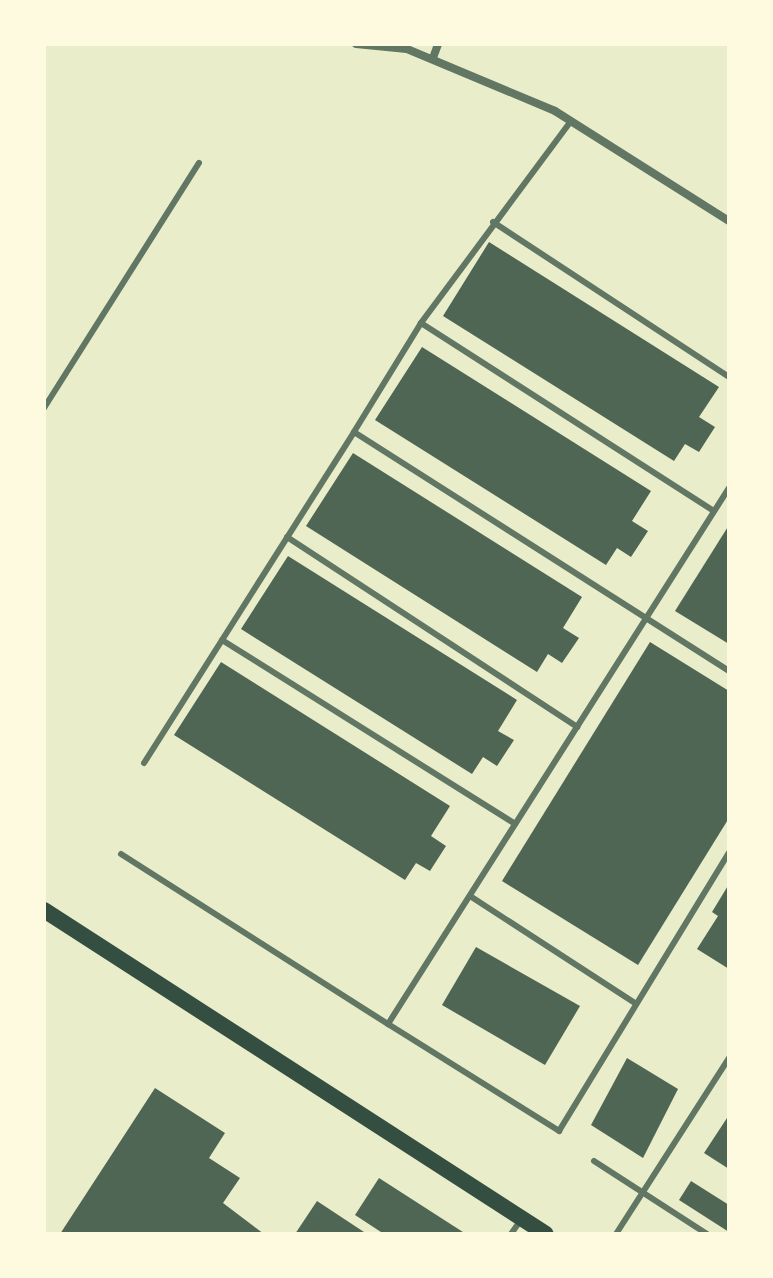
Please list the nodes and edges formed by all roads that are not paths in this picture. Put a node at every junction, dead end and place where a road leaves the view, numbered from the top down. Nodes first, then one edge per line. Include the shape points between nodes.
1 (356, 44) edge
2 (438, 44) edge
3 (408, 46) edge
4 (433, 58) junction
5 (571, 121) junction
6 (199, 163) dead end
7 (729, 221) edge
8 (493, 222) junction
9 (421, 323) junction
10 (729, 377) edge
11 (44, 408) edge
12 (354, 432) junction
13 (729, 488) edge
14 (714, 511) junction
15 (287, 537) junction
16 (646, 618) junction
17 (222, 640) junction
18 (729, 671) edge
19 (577, 727) junction
20 (144, 763) dead end
21 (515, 824) junction
22 (729, 853) edge
23 (121, 854) dead end
24 (470, 896) junction
25 (44, 910) edge
26 (636, 1004) junction
27 (388, 1024) junction
28 (729, 1058) edge
29 (594, 1161) dead end
30 (642, 1194) junction
31 (522, 1218) junction
32 (511, 1234) edge
33 (546, 1234) edge
34 (616, 1234) edge
35 (707, 1234) edge

1 - 3 street
2 - 4 street
3 - 4 street
4 - 5 street
5 - 7 street
5 - 8 lane
6 - 11 lane
8 - 9 lane
8 - 10 lane
9 - 12 lane
9 - 14 lane
12 - 15 lane
12 - 16 lane
13 - 14 lane
14 - 16 lane
15 - 17 lane
15 - 19 lane
16 - 18 lane
16 - 19 lane
17 - 20 lane
17 - 21 lane
19 - 21 lane
21 - 24 lane
22 - 26 lane
23 - 27 lane
24 - 26 lane
24 - 27 lane
25 - 31 main road
26 - 27 lane via 559,1131
28 - 30 lane
29 - 30 lane
30 - 34 lane
30 - 35 lane
31 - 32 lane
31 - 33 main road

